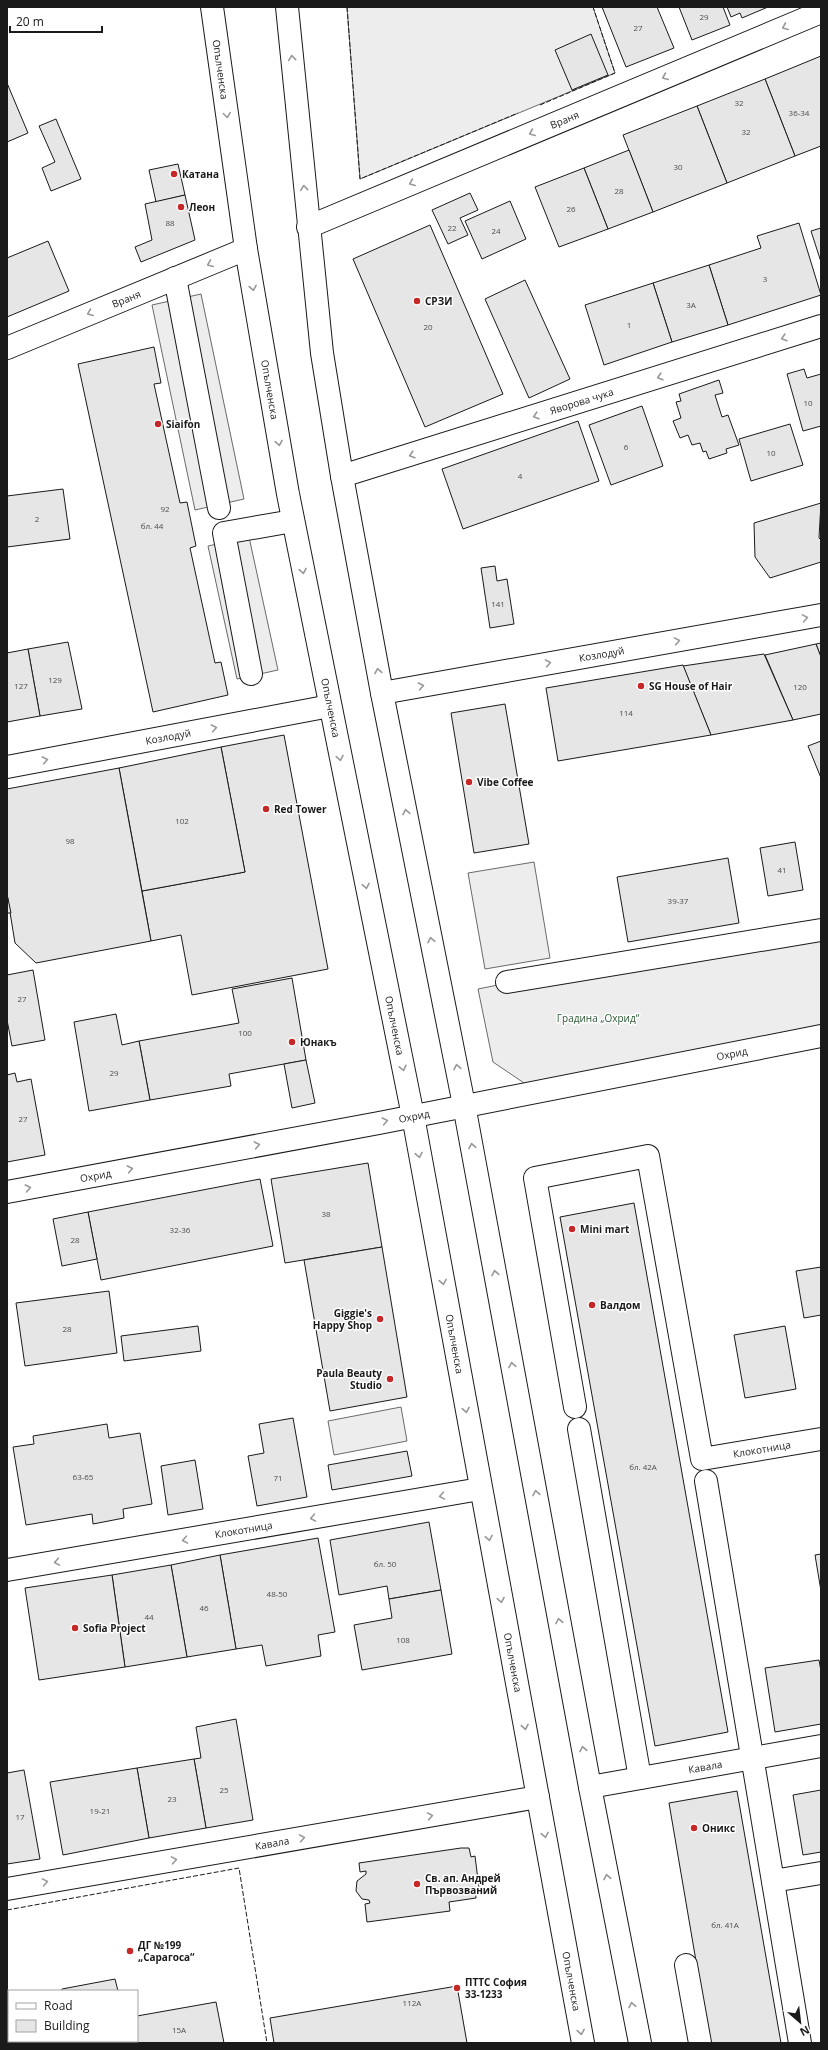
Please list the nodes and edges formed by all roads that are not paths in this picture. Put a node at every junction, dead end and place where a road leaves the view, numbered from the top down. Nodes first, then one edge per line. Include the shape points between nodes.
1 (212, 7) edge
2 (287, 7) edge
3 (821, 12) edge
4 (308, 227) junction
5 (246, 249) junction
6 (175, 278) junction
7 (821, 326) edge
8 (7, 348) edge
9 (342, 476) junction
10 (219, 508) dead end
11 (293, 521) junction
12 (821, 615) edge
13 (251, 674) dead end
14 (382, 693) junction
15 (330, 706) junction
16 (7, 767) edge
17 (821, 930) edge
18 (507, 982) dead end
19 (821, 1036) edge
20 (464, 1105) junction
21 (413, 1116) junction
22 (7, 1192) edge
23 (575, 1407) dead end
24 (579, 1428) dead end
25 (821, 1439) edge
26 (706, 1481) dead end
27 (480, 1489) junction
28 (7, 1570) edge
29 (821, 1746) edge
30 (752, 1758) junction
31 (640, 1778) junction
32 (590, 1787) junction
33 (538, 1797) junction
34 (821, 1873) edge
35 (773, 1881) junction
36 (7, 1889) edge
37 (686, 1965) dead end
38 (583, 2043) edge
39 (640, 2043) edge
40 (700, 2043) edge
41 (800, 2043) edge

1 -> 5 street, Опълченска
4 -> 2 street
3 -> 4 street, Враня
4 - 9 street via 322,353
5 -> 6 street, Враня
5 -> 11 street, Опълченска
6 -> 8 street, Враня
6 - 10 street
7 -> 9 street, Яворова чука
14 -> 9 street
11 - 13 street via 224,533
11 -> 15 street, Опълченска
14 -> 12 street, Козлодуй
20 -> 14 street
16 -> 15 street, Козлодуй
15 -> 21 street, Опълченска
17 - 18 street
19 - 20 street, Охрид
20 - 21 street, Охрид
32 -> 20 street
22 -> 21 street, Охрид
21 -> 27 street, Опълченска
23 - 25 street, Клокотница via 536,1178 648,1156 702,1459
24 - 31 street
26 - 30 street
27 -> 28 street, Клокотница
27 -> 33 street, Опълченска
29 - 30 street, Кавала
30 - 31 street, Кавала
30 - 35 street
31 - 32 street, Кавала
39 -> 32 street
36 -> 33 street, Кавала
33 -> 38 street, Опълченска
34 - 35 street
35 - 41 street
37 - 40 street

